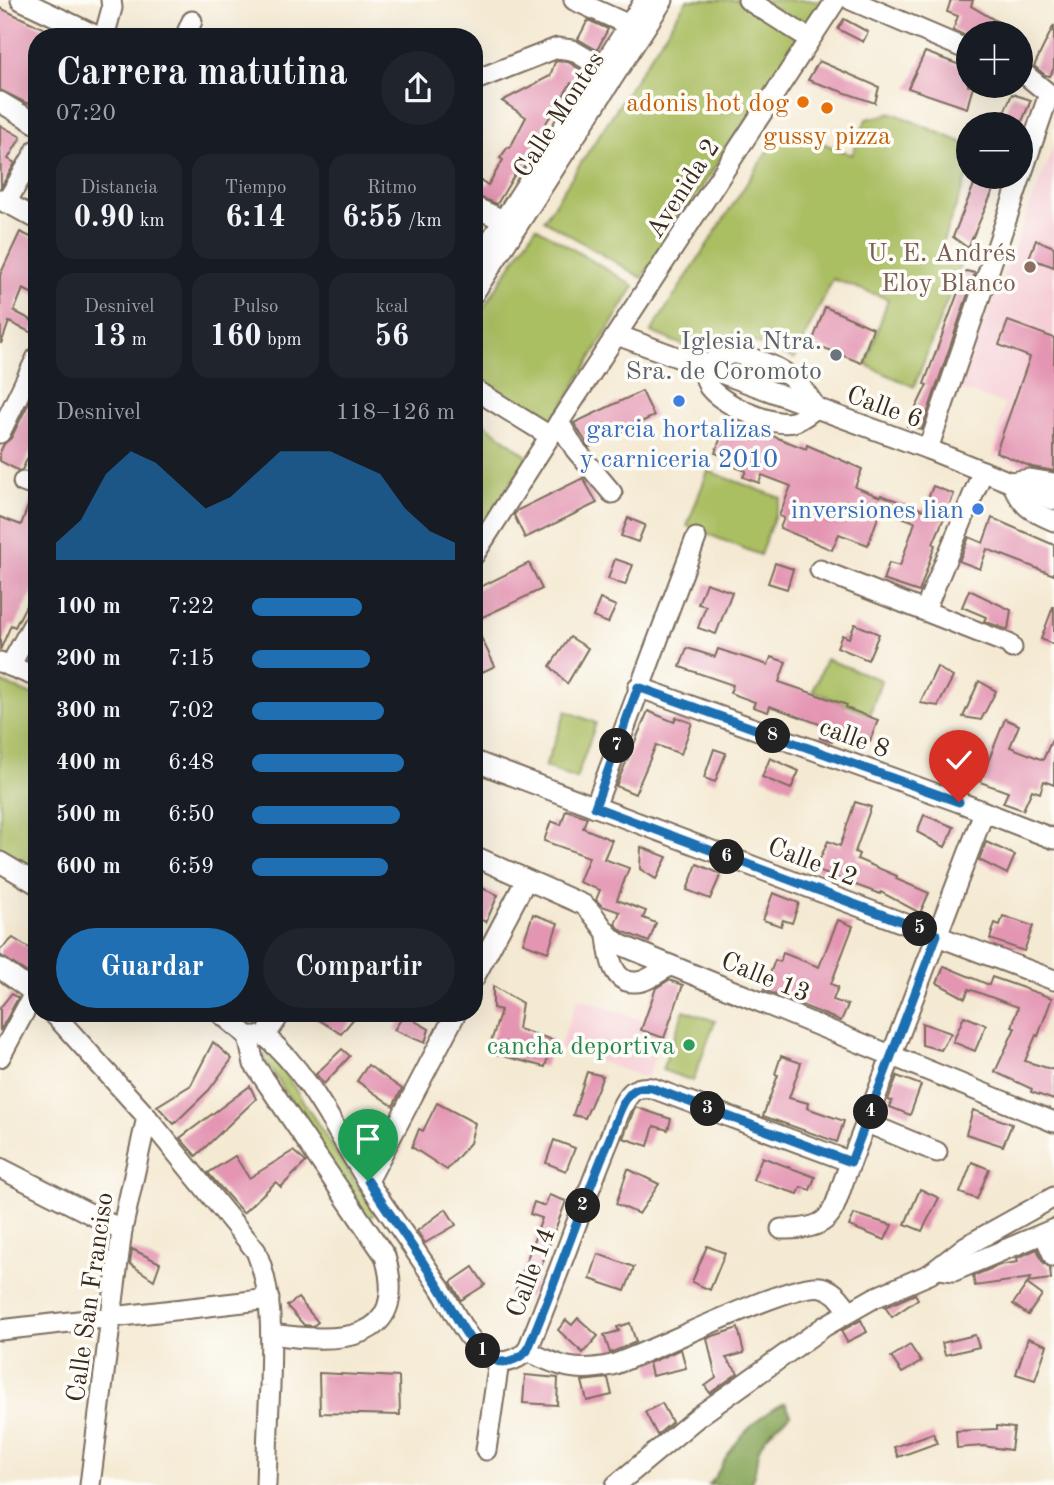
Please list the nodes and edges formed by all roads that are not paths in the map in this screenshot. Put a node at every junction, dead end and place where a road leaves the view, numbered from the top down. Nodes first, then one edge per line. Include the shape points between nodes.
1 (21, 0) edge
2 (111, 0) edge
3 (575, 0) edge
4 (645, 0) edge
5 (663, 0) edge
6 (748, 0) edge
7 (836, 0) edge
8 (851, 0) edge
9 (629, 25) junction
10 (82, 28) edge
11 (104, 28) edge
12 (810, 39) junction
13 (956, 45) edge
14 (601, 67) junction
15 (483, 77) edge
16 (1033, 80) edge
17 (1052, 91) edge
18 (0, 102) edge
19 (28, 119) edge
20 (28, 163) edge
21 (3, 201) edge
22 (483, 211) edge
23 (28, 214) edge
24 (503, 220) junction
25 (483, 251) edge
26 (483, 279) edge
27 (617, 335) junction
28 (702, 366) junction
29 (28, 375) edge
30 (483, 394) edge
31 (816, 408) junction
32 (554, 429) junction
33 (0, 433) edge
34 (928, 449) junction
35 (983, 471) junction
36 (1011, 482) junction
37 (1054, 483) edge
38 (612, 493) dead end
39 (1054, 500) edge
40 (1054, 521) edge
41 (696, 538) dead end
42 (483, 541) edge
43 (820, 570) dead end
44 (925, 610) junction
45 (28, 630) edge
46 (1012, 648) dead end
47 (5, 664) edge
48 (28, 673) edge
49 (638, 687) junction
50 (483, 764) edge
51 (595, 807) junction
52 (984, 812) junction
53 (1054, 839) edge
54 (483, 860) edge
55 (0, 862) edge
56 (28, 879) edge
57 (526, 880) junction
58 (937, 935) junction
59 (607, 936) junction
60 (483, 961) edge
61 (671, 966) junction
62 (0, 968) edge
63 (1054, 980) edge
64 (28, 986) edge
65 (28, 1006) edge
66 (62, 1022) edge
67 (234, 1022) edge
68 (272, 1022) edge
69 (451, 1022) edge
70 (257, 1036) junction
71 (891, 1055) junction
72 (0, 1057) edge
73 (146, 1117) junction
74 (1054, 1122) edge
75 (867, 1123) junction
76 (937, 1152) dead end
77 (851, 1162) junction
78 (0, 1168) edge
79 (368, 1181) junction
80 (1054, 1197) edge
81 (781, 1228) dead end
82 (122, 1230) junction
83 (1049, 1231) edge
84 (1054, 1257) edge
85 (940, 1269) junction
86 (269, 1300) junction
87 (849, 1311) junction
88 (111, 1318) junction
89 (0, 1330) edge
90 (271, 1334) junction
91 (527, 1351) junction
92 (499, 1362) junction
93 (486, 1450) dead end
94 (90, 1485) edge
95 (266, 1485) edge
96 (616, 1485) edge

1 - 10 street
2 - 11 street
3 - 9 street
4 - 9 street, Calle Montes
5 - 26 street, Calle Montes
6 - 12 street
7 - 12 street, Avenida 2
8 - 13 street
9 - 14 street, Calle Montes
12 - 27 street, Avenida 2
14 - 15 street via 572,50 556,48
14 - 24 street, Calle Montes
16 - 17 street
17 - 34 street
18 - 19 street
20 - 21 street
21 - 23 street
22 - 24 street
24 - 25 street, Calle Montes
27 - 28 street, Calle 6
27 - 32 street, Avenida 2
28 - 31 street, Calle 6
28 - 31 street via 708,386 735,407 779,423 792,422
29 - 33 street
30 - 32 street
31 - 34 street, Calle 6
32 - 38 street
32 - 42 street, Avenida 2
34 - 35 street, Calle 6
35 - 36 street, Calle 6
35 - 44 street
36 - 37 street
36 - 39 street, Calle 6
36 - 40 street via 1030,511
41 - 49 street
43 - 44 street
44 - 46 street
45 - 47 street
47 - 48 street
49 - 51 street
49 - 52 street, calle 8
50 - 51 street, Calle 12
51 - 58 street, Calle 12
52 - 53 street, calle 8
52 - 58 street
54 - 57 street, Calle 13
55 - 56 street
57 - 59 street, Calle 13 via 584,905
57 - 60 street
58 - 63 street, Calle 12
58 - 71 street
59 - 61 street, Calle 13
59 - 61 street via 614,971 623,978 634,983
61 - 71 street, Calle 13
62 - 64 street
65 - 72 street
66 - 73 street
67 - 70 street, Calle 14
68 - 70 street
69 - 79 street
70 - 79 street, Calle 14 via 285,1053
70 - 90 street via 254,1064 385,1256 391,1278 389,1304 380,1321 357,1335 329,1340
71 - 74 street, Calle 13
71 - 75 street
73 - 82 street, Calle San Franciso
73 - 86 street via 256,1251
75 - 76 street
75 - 77 street
77 - 81 street via 836,1205 825,1221 812,1228
77 - 91 street, Calle 14 via 652,1088 633,1091 596,1172
78 - 82 street
79 - 92 street, Calle 14 via 473,1342
80 - 85 street via 966,1246
82 - 88 street, Calle San Franciso
83 - 84 street
83 - 85 street via 954,1271
85 - 87 street
86 - 88 street
86 - 90 street
87 - 91 street via 833,1292 815,1286 612,1365 571,1369
87 - 96 street via 726,1396
88 - 89 street
88 - 94 street, Calle San Franciso
90 - 95 street
91 - 92 street, Calle 14 via 519,1358
92 - 93 street

